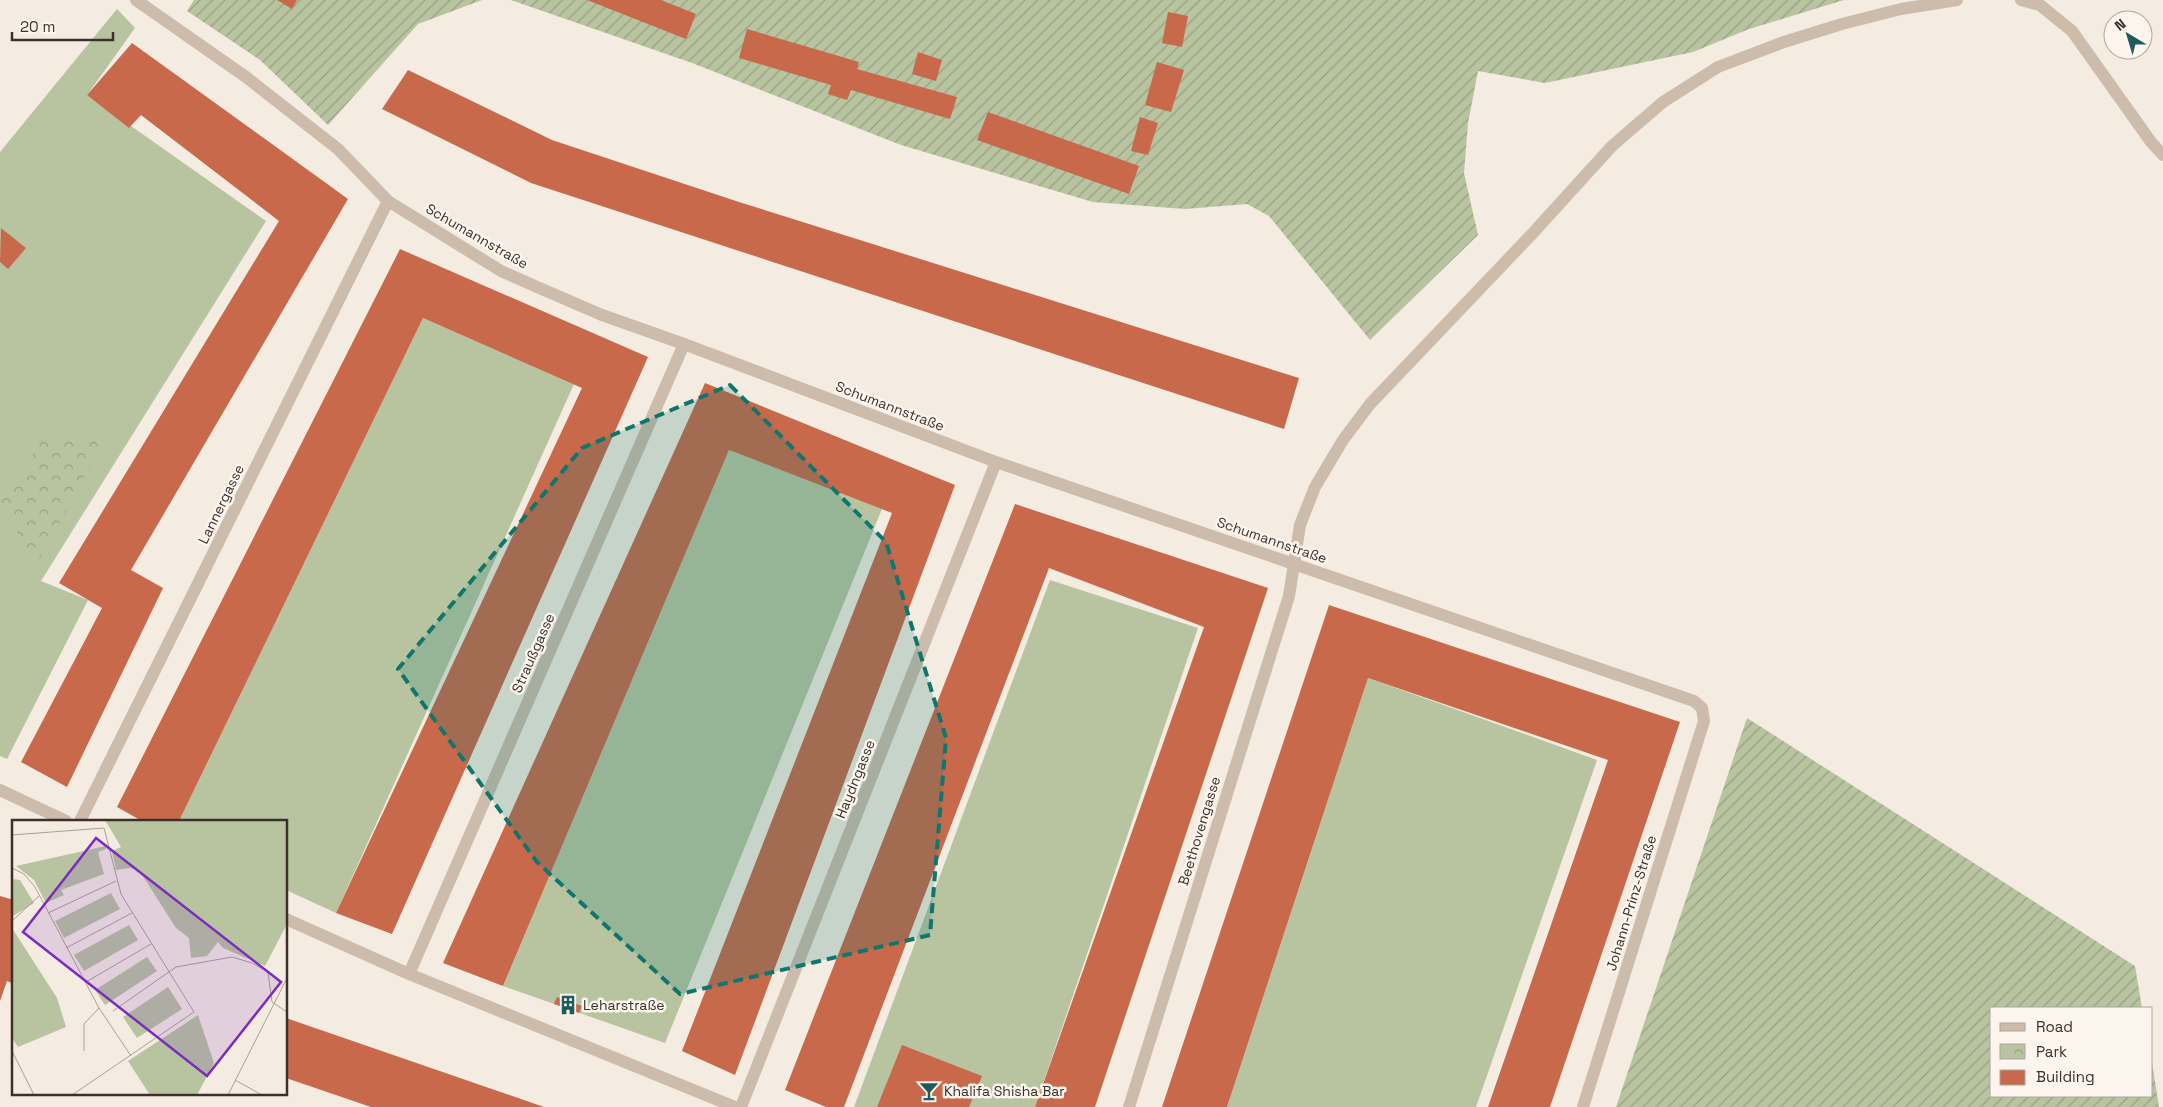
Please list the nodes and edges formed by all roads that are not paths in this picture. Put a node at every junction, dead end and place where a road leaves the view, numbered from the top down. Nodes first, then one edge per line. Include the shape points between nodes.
1 (136, 0) edge
2 (1956, 0) edge
3 (2021, 0) edge
4 (2163, 155) edge
5 (388, 201) junction
6 (684, 344) junction
7 (996, 462) junction
8 (1294, 563) junction
9 (1702, 708) joint
10 (0, 790) edge
11 (64, 820) edge
12 (80, 820) edge
13 (288, 920) edge
14 (409, 974) junction
15 (735, 1107) edge
16 (741, 1107) edge
17 (1128, 1107) edge
18 (1583, 1107) edge

1 - 5 street, Schumannstraße via 246,77 338,149
2 - 8 street, Beethovengasse via 1901,9 1784,42 1718,67 1663,102 1612,146 1370,404 1343,440 1315,487 1300,525
3 - 4 street via 2040,5 2072,31
5 - 6 street, Schumannstraße via 501,271 602,315
5 - 12 street, Lannergasse
6 - 7 street, Schumannstraße
6 - 14 street, Straußgasse
7 - 8 street, Schumannstraße
7 - 16 street, Haydngasse
8 - 9 street, Schumannstraße via 1694,701
8 - 17 street, Beethovengasse via 1289,596
9 - 18 street, Johann-Prinz-Straße via 1704,722
10 - 11 street
13 - 14 street
14 - 15 street

